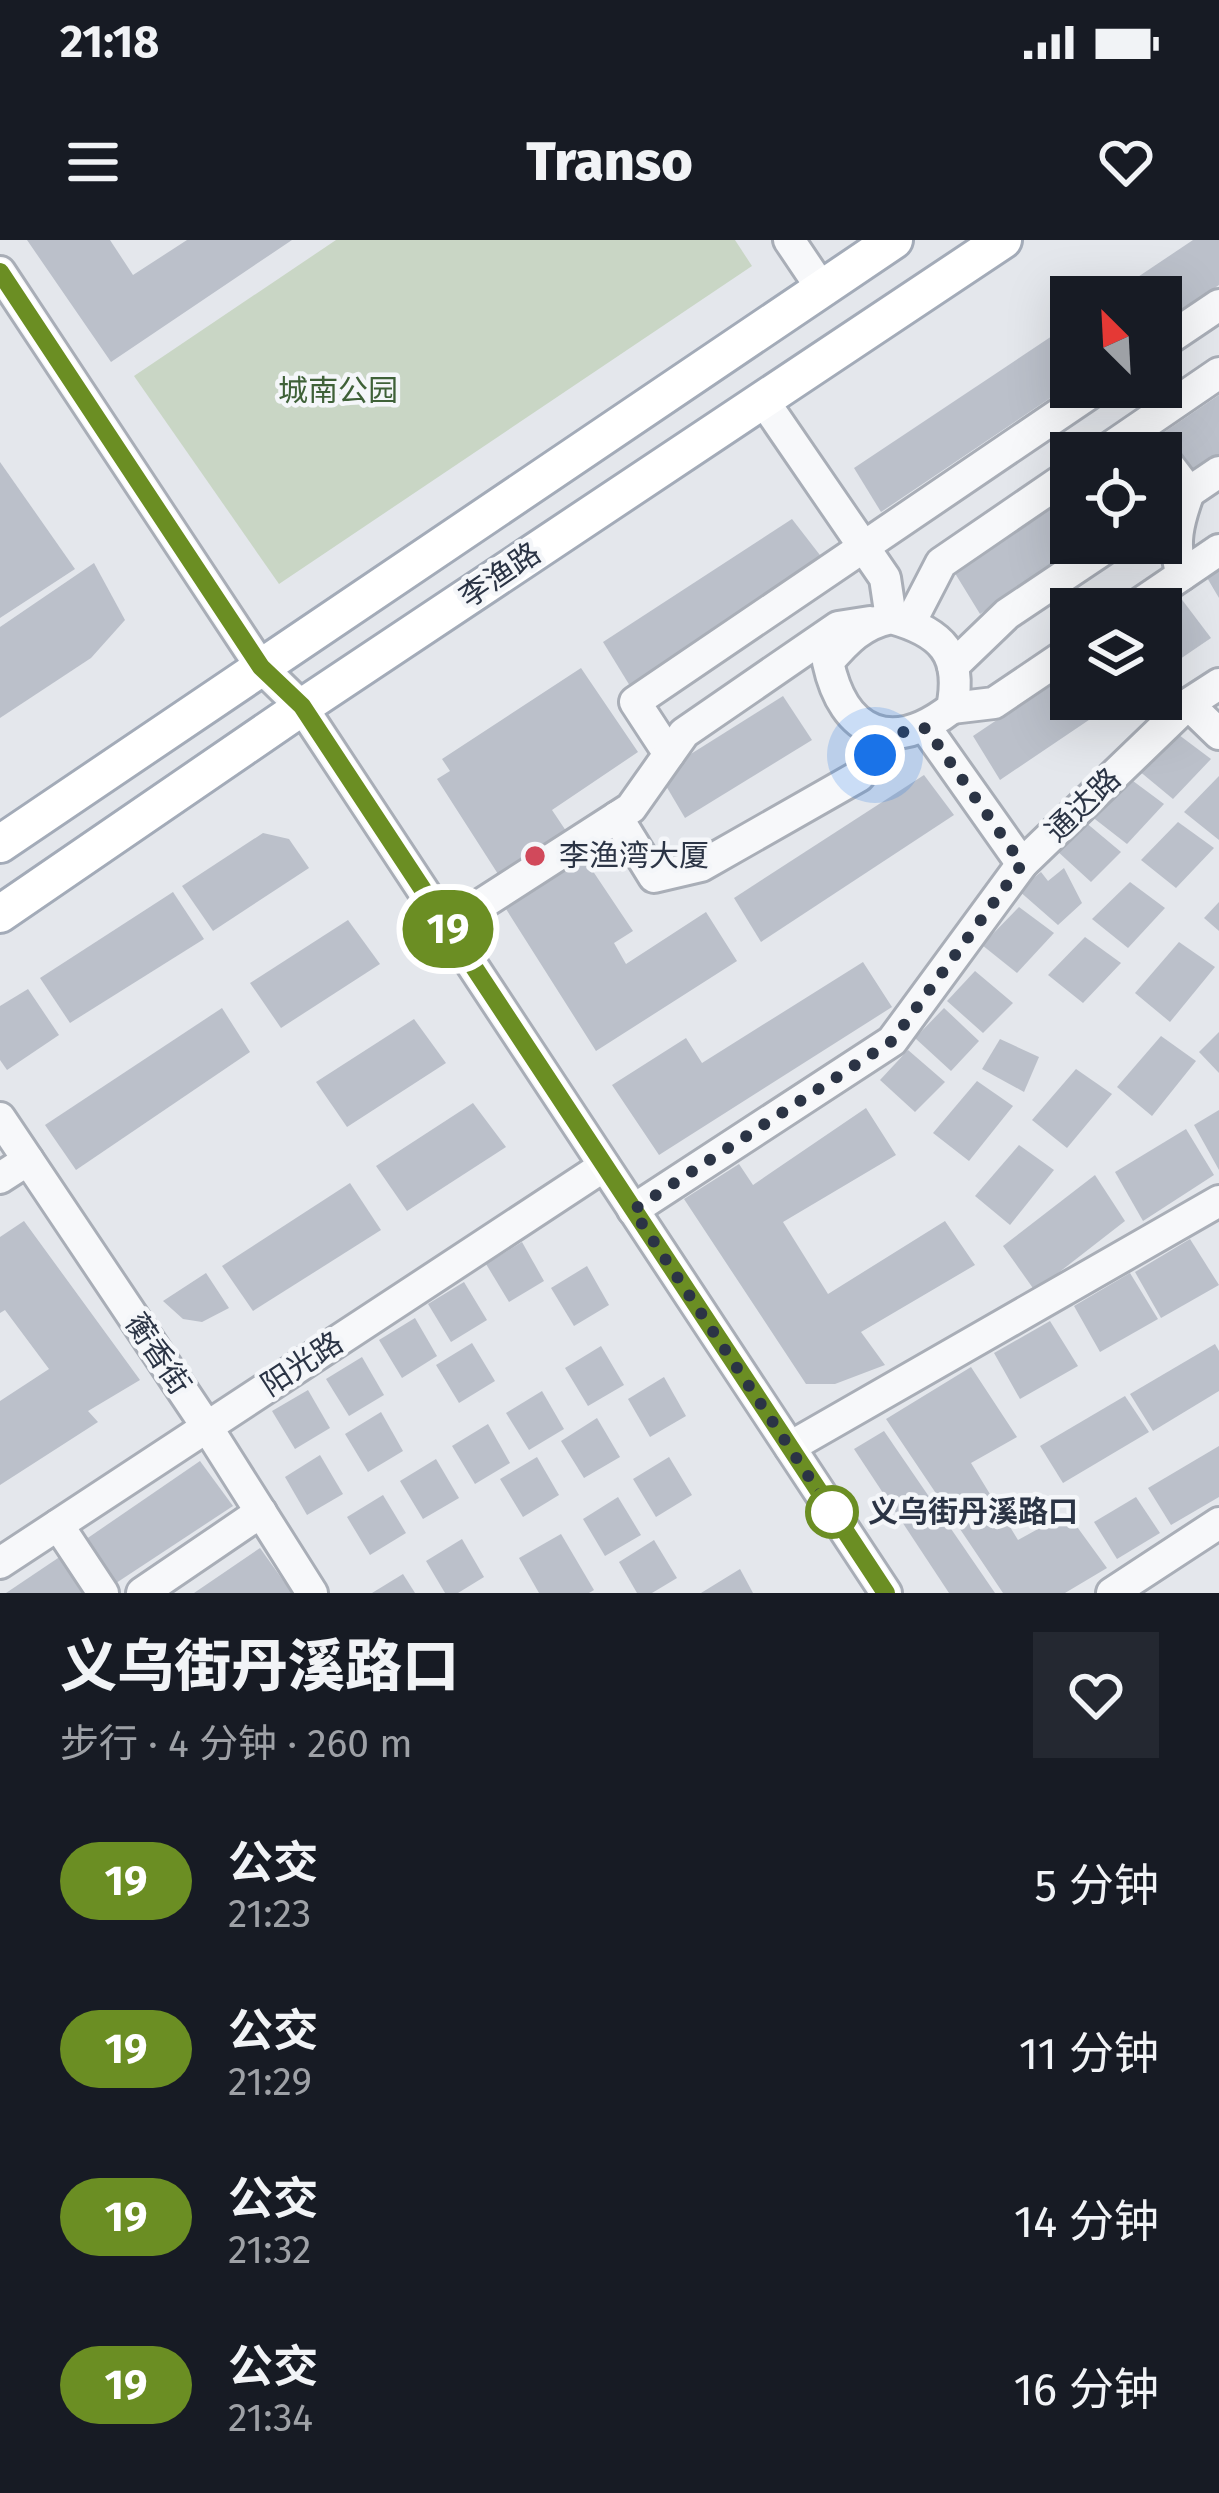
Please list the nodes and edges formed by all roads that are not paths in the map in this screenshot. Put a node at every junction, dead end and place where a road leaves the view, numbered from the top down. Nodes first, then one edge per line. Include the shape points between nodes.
1 (789, 240) edge
2 (894, 240) edge
3 (1003, 240) edge
4 (0, 272) edge
5 (822, 289) junction
6 (1219, 305) edge
7 (1182, 330) edge
8 (1219, 373) edge
9 (763, 400) junction
10 (1068, 408) edge
11 (1125, 408) edge
12 (1140, 427) junction
13 (1133, 432) edge
14 (1144, 432) edge
15 (1219, 472) edge
16 (1182, 483) edge
17 (1050, 488) edge
18 (1189, 492) junction
19 (1182, 497) edge
20 (864, 547) junction
21 (1219, 550) edge
22 (1081, 564) edge
23 (1182, 575) junction
24 (1163, 588) edge
25 (891, 621) junction
26 (1050, 665) edge
27 (953, 666) junction
28 (261, 667) junction
29 (1219, 684) edge
30 (1188, 704) junction
31 (302, 706) junction
32 (952, 708) junction
33 (926, 728) junction
34 (891, 734) junction
35 (1219, 734) edge
36 (669, 754) junction
37 (617, 817) junction
38 (0, 844) edge
39 (1022, 864) junction
40 (0, 914) edge
41 (446, 927) junction
42 (0, 1118) edge
43 (28, 1160) junction
44 (604, 1166) junction
45 (0, 1178) edge
46 (1219, 1202) edge
47 (633, 1210) junction
48 (207, 1426) junction
49 (790, 1448) junction
50 (261, 1512) junction
51 (1219, 1523) edge
52 (58, 1525) junction
53 (0, 1563) edge
54 (103, 1593) edge
55 (142, 1593) edge
56 (312, 1593) edge
57 (886, 1593) edge
58 (1112, 1593) edge

1 - 5 street
2 - 5 main road, 李渔路
3 - 9 main road, 李渔路
4 - 28 street
5 - 28 main road, 李渔路
6 - 7 street
8 - 12 street
9 - 20 street
9 - 31 main road, 李渔路
10 - 20 street
11 - 12 street
12 - 13 street
12 - 14 street
15 - 18 street
16 - 18 street
17 - 25 street via 941,563
18 - 19 street
18 - 23 street via 1175,552
20 - 25 street via 886,578
20 - 36 street via 635,702
21 - 23 street
22 - 27 street via 1006,614
23 - 24 street
25 - 27 street via 931,632
25 - 34 street via 848,639 828,662 848,712
25 - 36 street via 838,627 683,733
26 - 32 street via 994,703
27 - 32 street
28 - 31 street
28 - 38 main road, 李渔路
29 - 30 street, 通达路
30 - 35 street
30 - 39 street, 通达路
31 - 40 main road, 李渔路
31 - 41 street
32 - 33 street
33 - 34 street
33 - 39 street
34 - 37 street via 859,776 700,866 654,877
36 - 37 street
37 - 41 street
39 - 47 street, 通达路 via 892,1041
41 - 44 street
42 - 43 street, 蘅香街
43 - 45 street
43 - 48 street, 蘅香街
44 - 47 street
44 - 48 street, 阳光路
46 - 49 street
47 - 49 street
48 - 50 street, 蘅香街
48 - 52 street, 阳光路
49 - 57 street
50 - 55 street
50 - 56 street, 蘅香街
51 - 58 street
52 - 53 street, 阳光路
52 - 54 street

